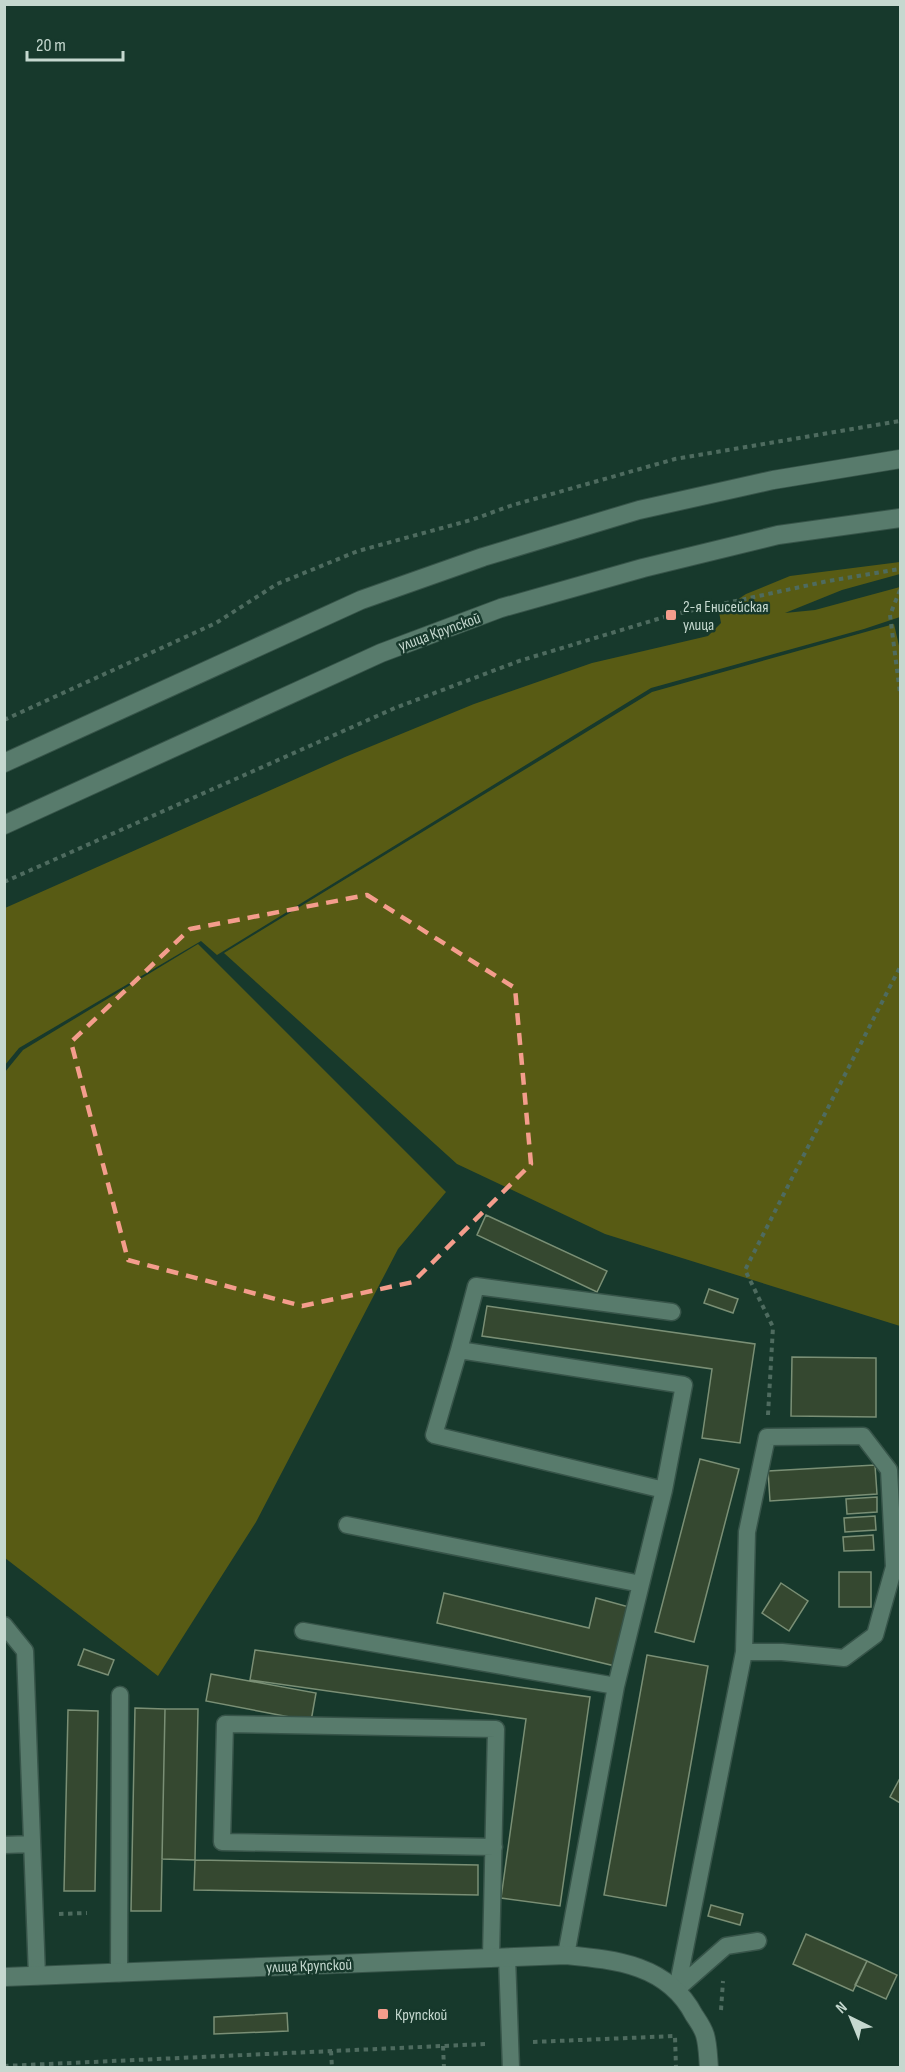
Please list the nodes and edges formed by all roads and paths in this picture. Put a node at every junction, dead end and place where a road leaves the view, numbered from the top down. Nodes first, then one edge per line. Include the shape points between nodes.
1 (900, 459) edge
2 (900, 518) edge
3 (900, 569) edge
4 (900, 590) edge
5 (900, 693) edge
6 (4, 763) edge
7 (4, 825) edge
8 (4, 882) edge
9 (900, 968) edge
10 (672, 1312) dead end
11 (459, 1350) junction
12 (767, 1437) junction
13 (664, 1490) junction
14 (347, 1525) dead end
15 (640, 1584) junction
16 (4, 1625) edge
17 (303, 1630) dead end
18 (744, 1652) junction
19 (616, 1686) junction
20 (120, 1695) dead end
21 (32, 1844) junction
22 (4, 1845) edge
23 (494, 1847) junction
24 (758, 1941) dead end
25 (726, 1946) junction
26 (566, 1955) junction
27 (499, 1957) junction
28 (119, 1973) junction
29 (37, 1976) junction
30 (4, 1977) edge
31 (677, 1989) junction
32 (721, 2018) dead end
33 (511, 2043) junction
34 (443, 2046) junction
35 (331, 2051) junction
36 (4, 2066) edge
37 (332, 2067) edge
38 (444, 2067) edge
39 (512, 2067) edge
40 (676, 2067) edge
41 (709, 2067) edge

1 - 6 main road via 773,480 639,510 483,557 361,600
2 - 7 main road, улица Крупской via 778,535 501,608 381,653
3 - 8 path via 671,615 519,661 395,708
4 - 5 path via 890,615
9 - 12 path via 745,1270 773,1327
10 - 11 lane via 476,1286
11 - 13 lane via 434,1435
11 - 13 lane via 684,1385
12 - 18 lane via 747,1532
12 - 18 lane via 863,1436 890,1470 894,1567 875,1635 844,1658
13 - 15 lane
14 - 15 lane
15 - 19 lane
16 - 21 lane via 25,1651
17 - 19 lane
18 - 31 lane
19 - 26 lane
20 - 28 lane
21 - 22 lane
21 - 29 lane
23 - 23 lane via 496,1729 225,1724 222,1842
23 - 27 lane
24 - 25 lane
25 - 31 lane
25 - 32 path
26 - 27 main road, улица Крупской
26 - 31 main road, улица Крупской via 612,1959 653,1973
27 - 28 main road, улица Крупской
27 - 33 lane
28 - 29 main road, улица Крупской
29 - 30 main road, улица Крупской
31 - 41 main road via 705,2035
33 - 34 path
33 - 39 lane
33 - 40 path via 675,2036
34 - 35 path
34 - 38 path
35 - 36 path
35 - 37 path

